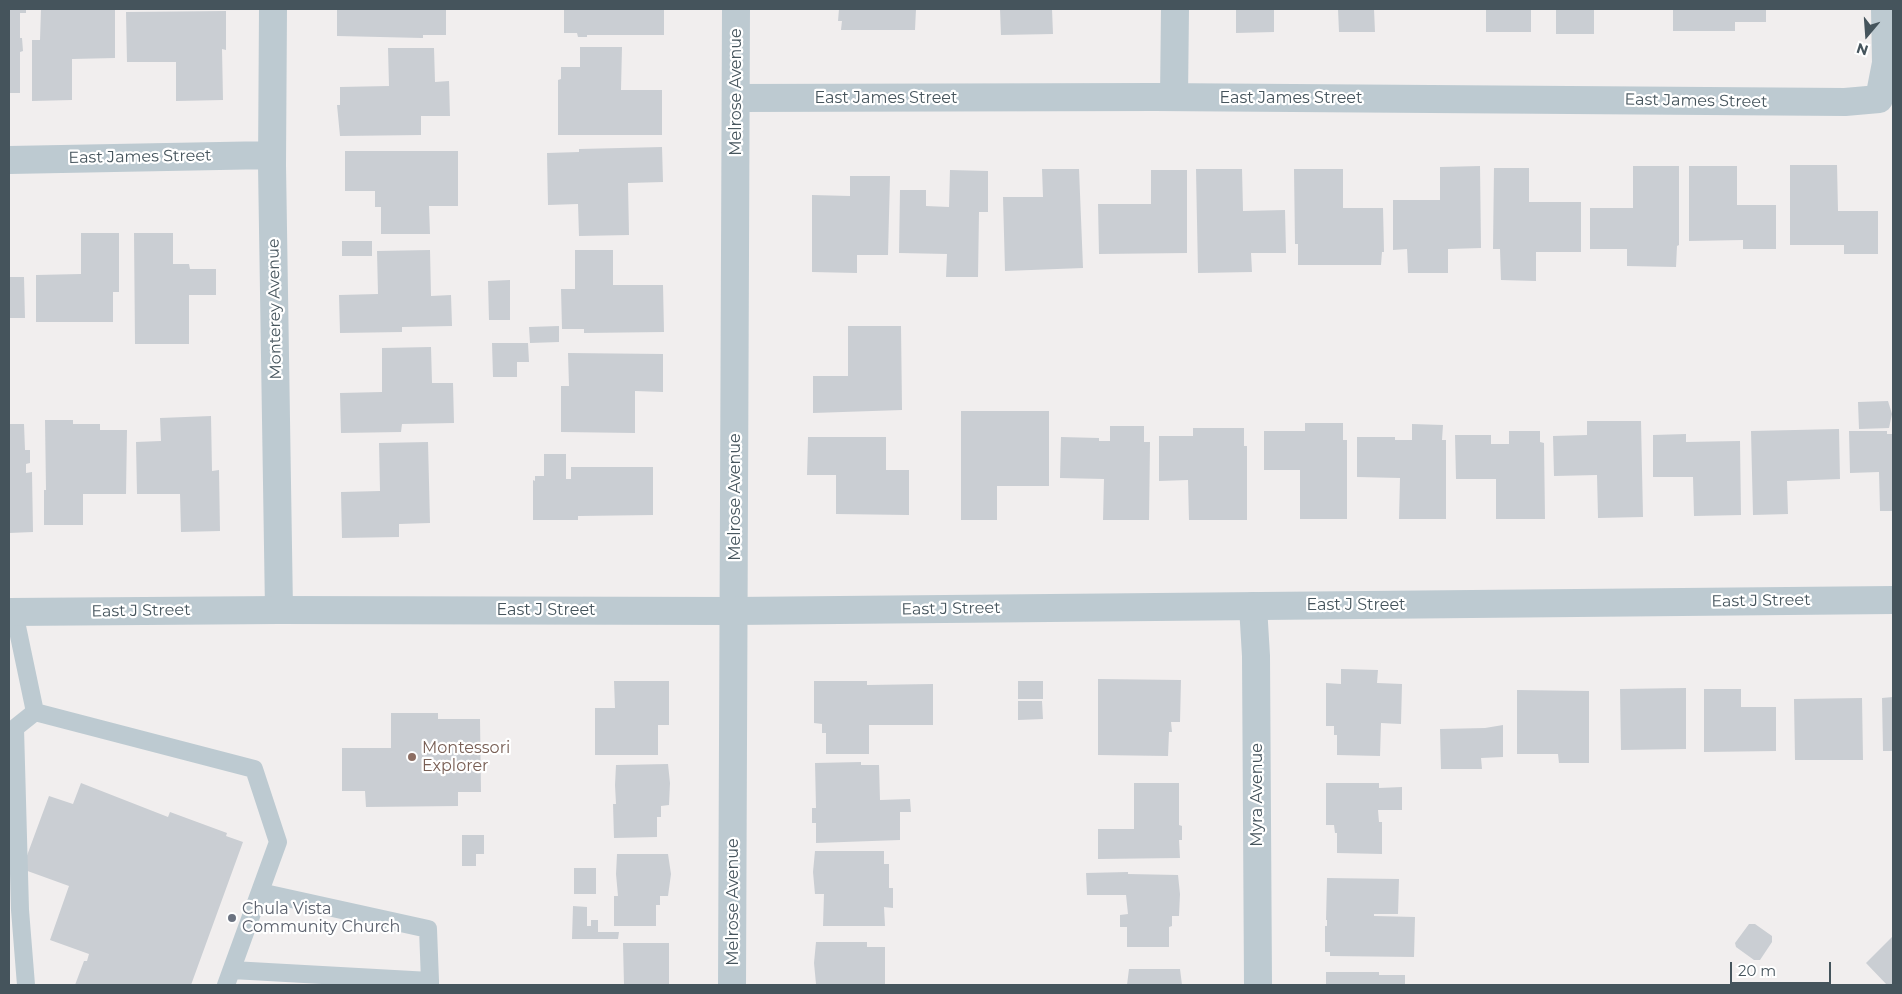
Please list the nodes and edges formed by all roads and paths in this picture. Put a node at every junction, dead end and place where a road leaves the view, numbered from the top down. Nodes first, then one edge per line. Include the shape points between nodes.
1 (273, 9) edge
2 (736, 9) edge
3 (1175, 9) edge
4 (1885, 9) edge
5 (1174, 97) junction
6 (737, 98) junction
7 (272, 155) junction
8 (9, 160) edge
9 (1893, 600) edge
10 (1253, 606) junction
11 (279, 610) junction
12 (734, 611) junction
13 (12, 612) edge
14 (35, 712) junction
15 (260, 892) junction
16 (229, 977) edge
17 (430, 983) edge
18 (26, 985) edge
19 (732, 985) edge
20 (1258, 985) edge

1 - 7 street, Monterey Avenue
2 - 6 street, Melrose Avenue
3 - 5 street
4 - 5 street, East James Street via 1886,63 1879,99 1845,102
5 - 6 street, East James Street
6 - 12 street, Melrose Avenue
7 - 8 street, East James Street
7 - 11 street, Monterey Avenue
9 - 10 street, East J Street
10 - 12 street, East J Street
10 - 20 street, Myra Avenue
11 - 12 street, East J Street
11 - 13 street, East J Street
12 - 19 street, Melrose Avenue
13 - 14 lane
14 - 15 lane via 254,769 278,842
14 - 18 lane via 15,728 20,910
15 - 16 lane
15 - 17 lane via 428,929
16 - 17 lane

